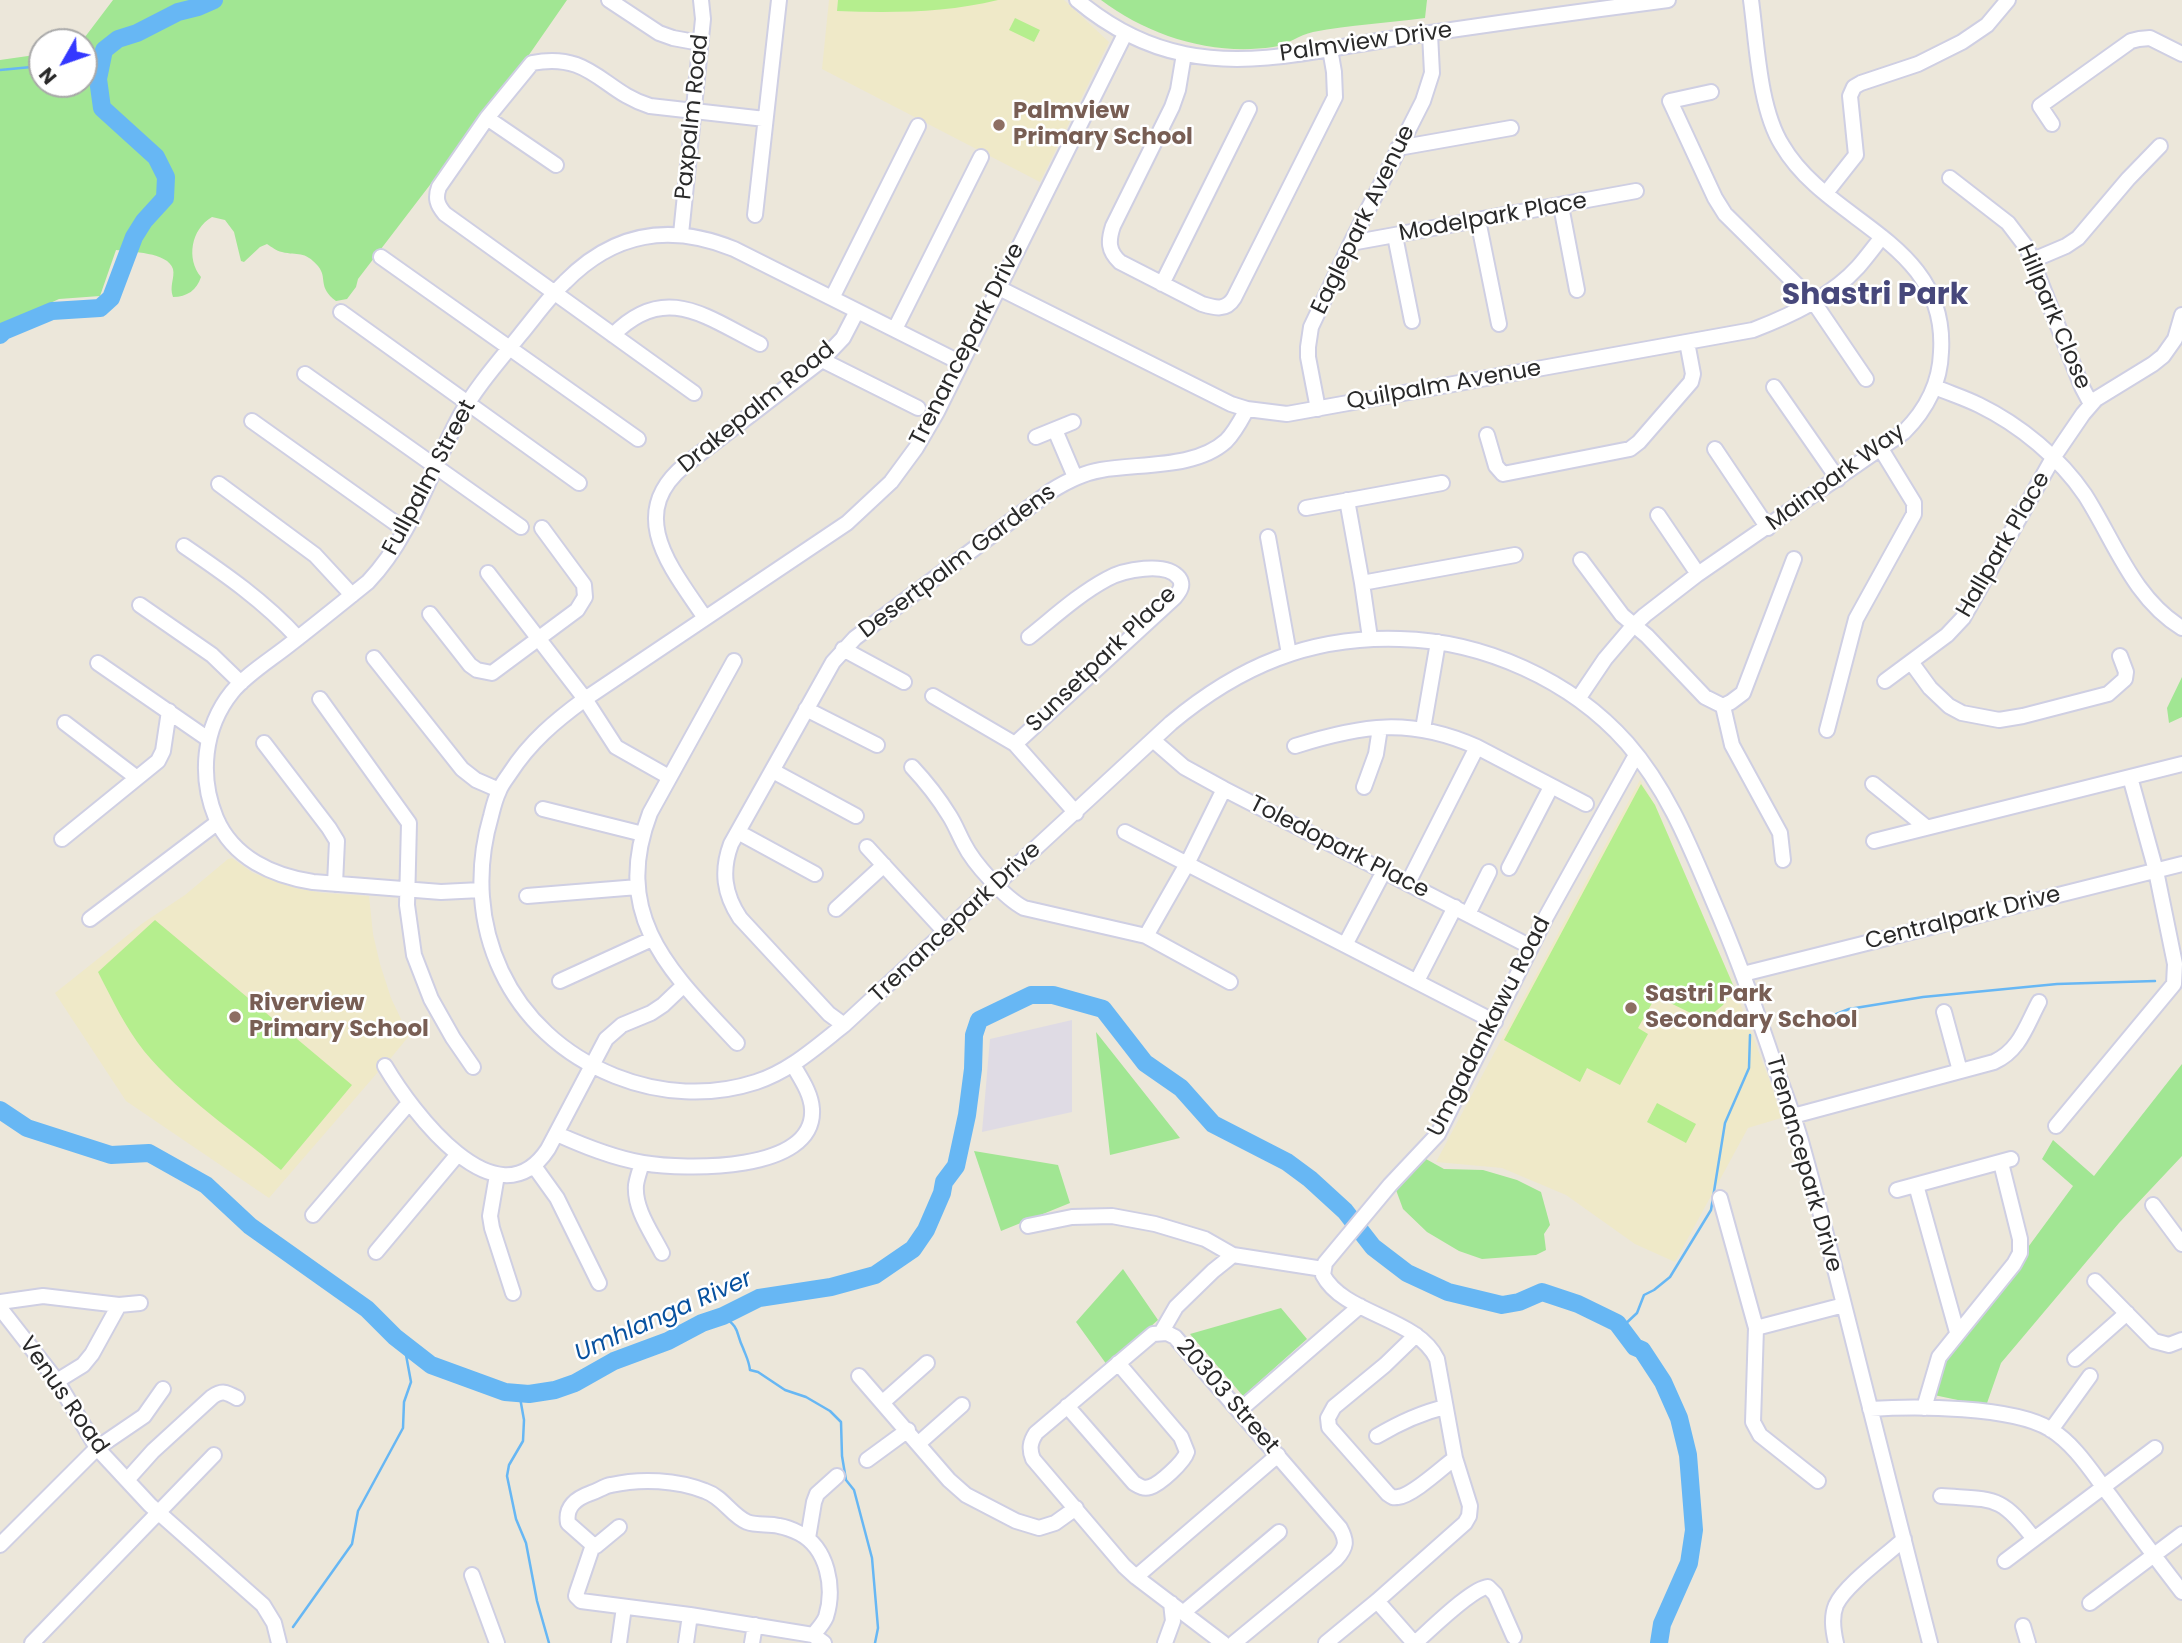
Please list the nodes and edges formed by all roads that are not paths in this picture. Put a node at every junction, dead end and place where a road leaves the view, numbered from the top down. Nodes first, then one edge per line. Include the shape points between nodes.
1 (609, 0) edge
2 (701, 0) edge
3 (779, 0) edge
4 (1077, 0) edge
5 (1668, 0) edge
6 (1751, 0) edge
7 (2008, 0) edge
8 (1125, 34) junction
9 (1430, 34) junction
10 (700, 43) junction
11 (1330, 49) junction
12 (1184, 54) junction
13 (2182, 54) edge
14 (1711, 92) dead end
15 (1249, 109) dead end
16 (692, 111) junction
17 (487, 118) junction
18 (765, 119) junction
19 (2052, 124) dead end
20 (918, 126) dead end
21 (1511, 128) dead end
22 (2160, 146) dead end
23 (1398, 148) junction
24 (981, 157) dead end
25 (555, 166) dead end
26 (1950, 178) dead end
27 (1636, 191) dead end
28 (1826, 193) junction
29 (1560, 206) junction
30 (755, 215) dead end
31 (1478, 220) junction
32 (681, 234) junction
33 (1395, 236) junction
34 (1882, 237) junction
35 (1351, 243) junction
36 (381, 257) dead end
37 (2033, 260) junction
38 (1162, 284) junction
39 (999, 288) junction
40 (1577, 290) dead end
41 (555, 293) junction
42 (832, 298) junction
43 (1812, 302) junction
44 (857, 311) junction
45 (341, 312) dead end
46 (2182, 315) edge
47 (1412, 321) dead end
48 (1499, 324) dead end
49 (895, 329) junction
50 (613, 335) junction
51 (1687, 342) junction
52 (760, 344) dead end
53 (510, 348) junction
54 (822, 360) junction
55 (961, 363) junction
56 (305, 374) dead end
57 (1866, 379) dead end
58 (1774, 387) dead end
59 (1935, 387) junction
60 (694, 393) dead end
61 (468, 403) junction
62 (2091, 404) junction
63 (918, 408) dead end
64 (1247, 409) junction
65 (1318, 409) junction
66 (252, 421) dead end
67 (1073, 422) dead end
68 (1055, 429) junction
69 (1487, 435) dead end
70 (1036, 437) dead end
71 (638, 439) dead end
72 (1714, 449) dead end
73 (1881, 449) junction
74 (2053, 458) junction
75 (436, 466) junction
76 (1075, 477) junction
77 (1838, 479) junction
78 (579, 482) dead end
79 (1442, 483) dead end
80 (219, 484) dead end
81 (1347, 500) junction
82 (1306, 508) dead end
83 (1658, 515) dead end
84 (521, 527) dead end
85 (542, 528) dead end
86 (1768, 528) junction
87 (405, 530) junction
88 (1268, 537) dead end
89 (184, 546) dead end
90 (1515, 555) dead end
91 (1794, 559) dead end
92 (1581, 560) dead end
93 (488, 573) dead end
94 (1698, 574) junction
95 (1362, 583) junction
96 (352, 595) junction
97 (140, 606) dead end
98 (430, 614) dead end
99 (705, 618) junction
100 (1633, 626) junction
101 (2182, 628) edge
102 (1030, 637) dead end
103 (298, 638) junction
104 (1370, 638) junction
105 (538, 639) junction
106 (1438, 642) junction
107 (843, 649) junction
108 (1289, 654) junction
109 (2120, 656) dead end
110 (374, 658) dead end
111 (734, 661) dead end
112 (1911, 662) junction
113 (98, 663) dead end
114 (1885, 681) dead end
115 (904, 682) dead end
116 (241, 683) junction
117 (933, 696) dead end
118 (320, 699) dead end
119 (585, 699) junction
120 (1578, 699) junction
121 (1723, 706) junction
122 (806, 709) junction
123 (169, 711) junction
124 (65, 723) dead end
125 (1380, 729) junction
126 (1423, 729) junction
127 (1827, 730) dead end
128 (208, 739) junction
129 (1153, 740) junction
130 (264, 743) dead end
131 (1015, 744) junction
132 (877, 745) dead end
133 (1295, 746) dead end
134 (1477, 747) junction
135 (1636, 755) junction
136 (2182, 764) edge
137 (912, 767) dead end
138 (773, 771) junction
139 (669, 776) junction
140 (2130, 777) junction
141 (137, 778) junction
142 (1873, 784) dead end
143 (1364, 787) dead end
144 (1551, 787) junction
145 (1224, 789) junction
146 (499, 790) junction
147 (1586, 804) dead end
148 (543, 809) dead end
149 (1076, 813) junction
150 (856, 816) dead end
151 (218, 822) junction
152 (1926, 827) junction
153 (738, 832) junction
154 (1125, 832) dead end
155 (643, 834) junction
156 (62, 839) dead end
157 (1874, 841) dead end
158 (867, 846) dead end
159 (1783, 860) dead end
160 (1187, 864) junction
161 (2182, 864) edge
162 (884, 865) junction
163 (1509, 868) dead end
164 (1384, 871) junction
165 (2156, 871) junction
166 (1489, 872) dead end
167 (815, 874) dead end
168 (1408, 883) junction
169 (335, 884) junction
170 (997, 886) junction
171 (639, 887) junction
172 (407, 890) junction
173 (481, 890) junction
174 (527, 896) dead end
175 (836, 909) dead end
176 (1461, 911) junction
177 (90, 919) dead end
178 (946, 933) junction
179 (1146, 936) junction
180 (652, 939) junction
181 (1346, 945) junction
182 (1531, 947) junction
183 (1743, 974) junction
184 (560, 981) dead end
185 (1417, 981) junction
186 (1230, 982) dead end
187 (684, 985) junction
188 (2039, 1002) dead end
189 (1944, 1012) dead end
190 (1495, 1022) junction
191 (845, 1025) junction
192 (737, 1043) dead end
193 (793, 1065) junction
194 (384, 1066) dead end
195 (473, 1067) dead end
196 (592, 1067) junction
197 (1960, 1071) junction
198 (409, 1103) junction
199 (1793, 1116) junction
200 (2056, 1126) dead end
201 (557, 1134) junction
202 (458, 1154) junction
203 (642, 1163) junction
204 (534, 1166) junction
205 (497, 1175) junction
206 (1916, 1185) junction
207 (1897, 1190) dead end
208 (1720, 1198) dead end
209 (2153, 1205) dead end
210 (313, 1215) dead end
211 (1028, 1226) dead end
212 (2182, 1244) edge
213 (376, 1252) dead end
214 (662, 1253) dead end
215 (1233, 1255) junction
216 (1323, 1269) junction
217 (2095, 1281) dead end
218 (598, 1283) dead end
219 (513, 1293) dead end
220 (0, 1303) edge
221 (140, 1303) dead end
222 (119, 1305) junction
223 (1844, 1305) junction
224 (1360, 1306) junction
225 (0, 1308) edge
226 (2127, 1313) junction
227 (1756, 1328) junction
228 (1957, 1332) junction
229 (1161, 1333) junction
230 (1416, 1335) junction
231 (2182, 1340) edge
232 (2075, 1359) dead end
233 (927, 1363) dead end
234 (1118, 1363) junction
235 (859, 1376) dead end
236 (2090, 1376) dead end
237 (57, 1381) junction
238 (163, 1389) dead end
239 (237, 1398) dead end
240 (883, 1402) junction
241 (962, 1405) dead end
242 (1067, 1406) junction
243 (1445, 1407) junction
244 (1924, 1408) junction
245 (1870, 1409) junction
246 (1240, 1410) junction
247 (908, 1430) junction
248 (2051, 1430) junction
249 (1377, 1436) dead end
250 (919, 1443) junction
251 (97, 1448) junction
252 (2155, 1448) dead end
253 (214, 1455) dead end
254 (1278, 1455) junction
255 (1455, 1458) junction
256 (867, 1460) dead end
257 (837, 1476) dead end
258 (127, 1480) junction
259 (1818, 1481) dead end
260 (2103, 1487) junction
261 (1941, 1496) dead end
262 (1076, 1508) junction
263 (158, 1511) junction
264 (619, 1527) dead end
265 (1279, 1532) dead end
266 (2182, 1534) edge
267 (808, 1538) junction
268 (1904, 1539) junction
269 (2034, 1539) junction
270 (0, 1545) edge
271 (593, 1545) junction
272 (2154, 1555) junction
273 (2005, 1561) dead end
274 (472, 1575) dead end
275 (1136, 1577) junction
276 (2182, 1592) edge
277 (1377, 1601) junction
278 (1171, 1603) junction
279 (2090, 1603) dead end
280 (624, 1607) junction
281 (1184, 1612) junction
282 (690, 1615) junction
283 (755, 1625) junction
284 (2023, 1626) dead end
285 (1514, 1637) dead end
286 (818, 1639) edge
287 (32, 1643) edge
288 (279, 1643) edge
289 (497, 1643) edge
290 (619, 1643) edge
291 (686, 1643) edge
292 (751, 1643) edge
293 (1165, 1643) edge
294 (1223, 1643) edge
295 (1234, 1643) edge
296 (1326, 1643) edge
297 (1415, 1643) edge
298 (1836, 1643) edge
299 (1930, 1643) edge
300 (2028, 1643) edge

1 - 10 street via 659,33
2 - 10 street, Paxpalm Road
3 - 18 street
4 - 8 street, Palmview Drive
5 - 9 street, Palmview Drive
6 - 28 street, Mainpark Way via 1771,121 1788,155
7 - 28 street via 1987,25 1962,42 1919,64 1854,87 1850,96 1856,155
8 - 12 street, Palmview Drive
8 - 39 street, Trenancepark Drive
9 - 11 street, Palmview Drive
9 - 23 street, Eaglepark Avenue via 1433,61 1429,85
10 - 16 street, Paxpalm Road
11 - 12 street, Palmview Drive via 1238,58
11 - 38 street via 1335,97 1231,303 1214,308
12 - 38 street via 1172,107 1113,226 1109,244 1120,262
13 - 19 street via 2150,38 2131,41 2040,106
14 - 43 street via 1671,101 1715,198 1733,223
15 - 38 street
16 - 17 street via 650,106 582,66 541,61 525,69
16 - 18 street
16 - 32 street, Paxpalm Road
17 - 25 street
17 - 41 street via 439,187 437,205
18 - 30 street
20 - 42 street
21 - 23 street
22 - 37 street via 2078,238
23 - 35 street, Eaglepark Avenue
24 - 49 street
26 - 37 street, Hillpark Close via 2008,223
27 - 29 street, Modelpark Place
28 - 34 street, Mainpark Way
29 - 31 street, Modelpark Place
29 - 40 street
31 - 33 street, Modelpark Place
31 - 48 street
32 - 41 street, Fullpalm Street via 643,237 614,246 592,258
32 - 42 street, Fullpalm Street via 734,249
33 - 35 street, Modelpark Place
33 - 47 street
34 - 43 street, Quilpalm Avenue via 1856,269
34 - 59 street, Mainpark Way via 1910,261 1935,303 1942,347
35 - 65 street, Eaglepark Avenue via 1309,337
36 - 53 street
37 - 62 street, Hillpark Close
39 - 55 street, Trenancepark Drive
39 - 64 street, Quilpalm Avenue
41 - 50 street
41 - 53 street, Fullpalm Street
42 - 44 street, Fullpalm Street
43 - 51 street, Quilpalm Avenue via 1754,330
43 - 57 street
44 - 49 street, Fullpalm Street
44 - 54 street, Drakepalm Road via 843,338
45 - 61 street
46 - 62 street via 2175,339 2163,356
49 - 55 street, Fullpalm Street
50 - 52 street via 642,313 674,307 692,310
50 - 60 street
51 - 65 street, Quilpalm Avenue
51 - 69 street via 1691,382 1630,449 1503,474
53 - 61 street, Fullpalm Street
53 - 71 street
54 - 63 street
54 - 99 street, Drakepalm Road via 685,465 663,492 656,513 658,540
55 - 99 street, Trenancepark Drive via 916,448 867,506
56 - 75 street
58 - 77 street
59 - 73 street, Mainpark Way via 1912,423
59 - 74 street via 1995,414
61 - 75 street, Fullpalm Street
61 - 78 street
62 - 74 street, Hallpark Place
64 - 65 street, Quilpalm Avenue via 1284,414
64 - 76 street, Desertpalm Gardens via 1232,435 1201,457
66 - 87 street
67 - 68 street
68 - 70 street
68 - 76 street, Desertpalm Gardens
72 - 86 street
73 - 77 street, Mainpark Way
73 - 127 street via 1914,503 1914,513 1856,619
74 - 101 street via 2086,497 2151,604
74 - 112 street, Hallpark Place via 1963,618
75 - 84 street
75 - 87 street, Fullpalm Street
76 - 107 street, Desertpalm Gardens
77 - 86 street, Mainpark Way
79 - 81 street
80 - 96 street via 315,555
81 - 82 street
81 - 95 street
83 - 94 street
85 - 105 street via 586,591 577,610
86 - 94 street, Mainpark Way
87 - 96 street, Fullpalm Street via 381,569
88 - 108 street
89 - 103 street via 258,598
90 - 95 street
91 - 121 street via 1743,693
92 - 100 street
93 - 105 street
94 - 100 street, Mainpark Way
95 - 104 street
96 - 103 street, Fullpalm Street
97 - 116 street via 212,655
98 - 105 street via 470,665 484,673 500,668
99 - 119 street, Trenancepark Drive
100 - 120 street, Mainpark Way
100 - 121 street via 1704,697
102 - 131 street, Sunsetpark Place via 1092,588 1120,573 1153,568 1177,576 1181,583 1175,597
103 - 116 street, Fullpalm Street
104 - 106 street, Trenancepark Drive
104 - 108 street, Trenancepark Drive
105 - 119 street
106 - 120 street, Trenancepark Drive via 1502,659
106 - 126 street
107 - 115 street, Desertpalm Gardens
107 - 122 street, Desertpalm Gardens
108 - 129 street, Trenancepark Drive via 1225,683
109 - 112 street via 2124,680 2108,694 1999,720 1949,706
110 - 146 street via 462,769
111 - 139 street
112 - 114 street, Hallpark Place
113 - 123 street
116 - 128 street, Fullpalm Street via 223,706
117 - 131 street
118 - 172 street via 409,822
119 - 139 street via 616,747
119 - 146 street, Trenancepark Drive via 524,751
120 - 135 street, Trenancepark Drive
121 - 159 street via 1732,745 1780,833
122 - 132 street
122 - 138 street, Desertpalm Gardens
123 - 128 street
123 - 141 street via 163,751
124 - 141 street
125 - 126 street
125 - 133 street via 1349,731
125 - 143 street
126 - 134 street
128 - 151 street, Fullpalm Street via 205,778
129 - 145 street, Toledopark Place via 1184,767
129 - 149 street, Trenancepark Drive
130 - 169 street via 337,841
131 - 149 street
134 - 144 street
134 - 168 street
135 - 182 street, Umgadankawu Road
135 - 183 street, Trenancepark Drive via 1676,816
136 - 140 street
137 - 170 street via 932,788 965,847
138 - 150 street
138 - 153 street, Desertpalm Gardens
139 - 155 street
140 - 152 street
140 - 165 street
141 - 156 street
142 - 152 street
144 - 147 street
144 - 163 street
145 - 160 street
145 - 164 street, Toledopark Place
146 - 173 street, Trenancepark Drive via 481,859
148 - 155 street
149 - 170 street, Trenancepark Drive
151 - 169 street, Fullpalm Street via 237,848 265,869 293,879
151 - 177 street
152 - 157 street
153 - 167 street
153 - 191 street, Desertpalm Gardens via 725,867 726,890 734,908 829,1014
154 - 160 street
155 - 171 street
158 - 162 street
160 - 179 street
160 - 181 street
161 - 165 street, Centralpark Drive
162 - 175 street
162 - 178 street
164 - 168 street, Toledopark Place
164 - 181 street
165 - 183 street, Centralpark Drive
165 - 200 street via 2175,964 2174,984
166 - 176 street
168 - 176 street, Toledopark Place
169 - 172 street, Fullpalm Street
170 - 178 street, Trenancepark Drive
170 - 179 street via 1024,908
171 - 174 street
171 - 180 street
172 - 173 street, Fullpalm Street
172 - 195 street via 414,955 431,999
173 - 196 street, Trenancepark Drive via 491,946 512,991 546,1034
176 - 182 street, Toledopark Place
176 - 185 street
178 - 191 street, Trenancepark Drive
179 - 186 street
180 - 184 street
180 - 187 street
181 - 185 street
182 - 190 street, Umgadankawu Road
183 - 199 street, Trenancepark Drive
185 - 190 street
187 - 192 street
187 - 196 street via 651,1013 614,1030
188 - 197 street via 2008,1056
189 - 197 street
190 - 216 street, Umgadankawu Road via 1438,1134
191 - 193 street, Trenancepark Drive
193 - 196 street, Trenancepark Drive via 748,1084 695,1092 647,1087
193 - 203 street via 811,1100 812,1117 803,1137 790,1148 708,1166
194 - 198 street
196 - 201 street
197 - 199 street
198 - 202 street
198 - 210 street
199 - 223 street, Trenancepark Drive
201 - 203 street
201 - 204 street
202 - 205 street
202 - 213 street
203 - 214 street via 637,1197
204 - 205 street via 508,1176
204 - 218 street via 557,1198
205 - 219 street via 490,1216
206 - 207 street
206 - 228 street
206 - 228 street via 2006,1161 2020,1253
208 - 227 street
209 - 212 street
211 - 215 street via 1072,1217 1112,1216 1155,1223 1205,1239
215 - 216 street
215 - 229 street via 1176,1307
216 - 224 street via 1334,1290
217 - 226 street
220 - 222 street via 43,1296
221 - 222 street
222 - 237 street via 83,1365
223 - 227 street
223 - 245 street, Trenancepark Drive
224 - 230 street
224 - 246 street
225 - 237 street, Venus Road
226 - 231 street via 2159,1343
226 - 232 street
227 - 259 street via 1755,1429
228 - 244 street via 1936,1363
229 - 234 street, 20303 Street via 1153,1334
229 - 246 street, 20303 Street via 1175,1337
230 - 243 street via 1437,1359
230 - 255 street via 1334,1407 1329,1427 1395,1498
233 - 240 street
234 - 242 street, 20303 Street
234 - 242 street via 1181,1437 1187,1452 1183,1462 1153,1486 1140,1487
235 - 240 street
236 - 248 street
237 - 251 street, Venus Road
238 - 251 street via 144,1416
239 - 258 street via 226,1392 212,1397
240 - 247 street
241 - 250 street
242 - 262 street, 20303 Street via 1036,1433 1030,1451
243 - 249 street
243 - 255 street
244 - 245 street
244 - 248 street via 2015,1416
245 - 268 street, Trenancepark Drive
246 - 254 street, 20303 Street
247 - 250 street
247 - 256 street
248 - 260 street
250 - 262 street via 966,1495 1016,1521 1045,1527
251 - 258 street, Venus Road
251 - 270 street
252 - 260 street
253 - 263 street
254 - 275 street
254 - 295 street, 20303 Street via 1340,1528 1346,1544 1336,1559
255 - 277 street via 1469,1516
257 - 267 street via 817,1494
258 - 263 street, Venus Road
260 - 269 street
260 - 272 street
261 - 269 street via 2001,1503
262 - 275 street, 20303 Street
263 - 287 street
263 - 288 street, Venus Road via 263,1605
264 - 271 street
265 - 281 street
266 - 272 street
267 - 271 street via 779,1526 750,1524 718,1496 695,1488 625,1482 607,1485 572,1504 568,1522
267 - 286 street via 821,1553 828,1572 825,1618
268 - 298 street via 1837,1602 1833,1622
268 - 299 street, Trenancepark Drive
269 - 273 street
271 - 280 street via 576,1596 581,1601
272 - 276 street
272 - 279 street
274 - 289 street
275 - 278 street, 20303 Street
277 - 296 street
277 - 297 street
278 - 281 street, 20303 Street
278 - 293 street via 1174,1621
280 - 282 street
280 - 290 street
281 - 294 street, 20303 Street
282 - 283 street
282 - 291 street
283 - 286 street
283 - 292 street
284 - 300 street
285 - 297 street via 1495,1594 1483,1587

